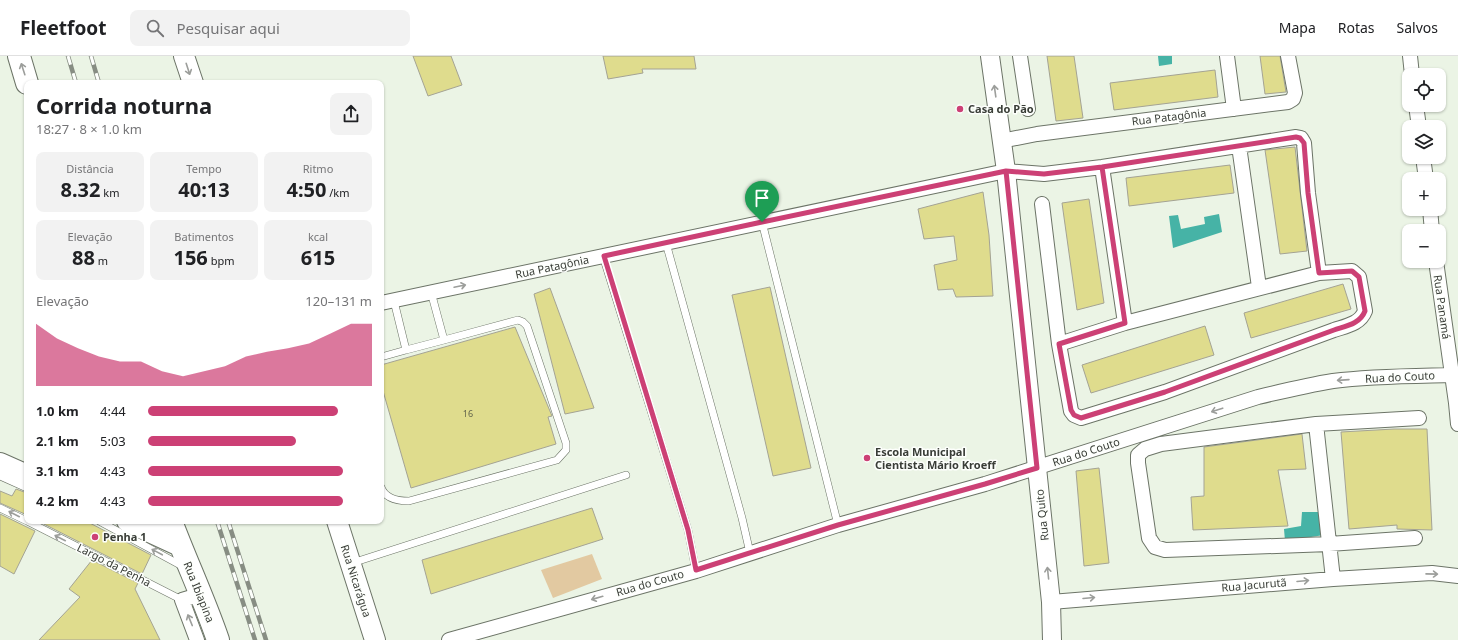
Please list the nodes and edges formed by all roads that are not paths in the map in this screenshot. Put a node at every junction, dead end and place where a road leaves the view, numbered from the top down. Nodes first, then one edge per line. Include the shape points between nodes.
1 (19, 56) edge
2 (184, 56) edge
3 (990, 56) edge
4 (1020, 56) edge
5 (1227, 56) edge
6 (1288, 56) edge
7 (1410, 56) edge
8 (1411, 68) edge
9 (26, 80) edge
10 (192, 80) edge
11 (1028, 109) dead end
12 (1234, 109) junction
13 (1001, 141) junction
14 (1239, 146) junction
15 (1102, 167) junction
16 (1006, 171) junction
17 (1042, 204) dead end
18 (762, 222) junction
19 (666, 242) junction
20 (604, 256) junction
21 (1437, 268) edge
22 (1319, 273) junction
23 (1259, 287) junction
24 (431, 292) junction
25 (387, 302) edge
26 (1125, 323) junction
27 (1452, 336) edge
28 (444, 340) junction
29 (1059, 344) junction
30 (406, 350) junction
31 (384, 356) edge
32 (1453, 367) edge
33 (1457, 403) edge
34 (1419, 418) dead end
35 (1316, 424) junction
36 (1458, 424) edge
37 (0, 464) edge
38 (1037, 468) junction
39 (24, 475) edge
40 (626, 475) dead end
41 (0, 476) edge
42 (24, 487) edge
43 (384, 493) edge
44 (0, 508) edge
45 (24, 520) edge
46 (34, 524) edge
47 (105, 524) edge
48 (134, 524) edge
49 (172, 524) edge
50 (337, 524) edge
51 (838, 525) junction
52 (1415, 538) dead end
53 (1329, 544) junction
54 (180, 545) junction
55 (750, 553) junction
56 (350, 564) junction
57 (696, 570) junction
58 (191, 571) junction
59 (1458, 576) edge
60 (1333, 579) junction
61 (192, 597) junction
62 (1050, 602) junction
63 (197, 640) edge
64 (218, 640) edge
65 (375, 640) edge
66 (449, 640) edge
67 (1052, 640) edge

9 -> 1 main road
2 -> 10 main road
13 -> 3 street, Rua Quito
4 - 11 street
5 - 12 street
6 - 12 street, Rua Patagônia via 1295,93 1293,99 1288,102
7 - 8 street
12 - 13 street, Rua Patagônia
13 - 16 street, Rua Quito
14 - 15 street, Rua Patagônia
14 - 22 street, Rua Patagônia via 1296,137 1304,143
14 - 23 street
15 - 16 street, Rua Patagônia via 1044,174
15 - 26 street
16 - 18 street, Rua Patagônia
16 - 38 street, Rua Quito
17 - 29 street
18 - 19 street, Rua Patagônia
18 - 51 lane
19 - 20 street, Rua Patagônia
19 - 55 lane
24 -> 20 street, Rua Patagônia
20 - 57 lane via 688,530
21 - 27 street, Rua Panamá
22 - 23 street
22 - 29 street via 1356,272 1365,311 1359,321 1165,392 1081,418 1074,415 1071,410
23 - 26 street
24 - 25 street, Rua Patagônia
24 - 28 lane
25 - 30 lane via 395,305
26 - 29 street
27 - 32 street, Rua Panamá
28 - 30 lane
28 - 43 lane via 518,320 523,322 527,326 566,443 566,450 557,460 409,501 390,498
30 - 31 lane
32 - 33 street, Rua Panamá
32 -> 38 street, Rua do Couto via 1298,387 1258,397
33 - 36 street, Rua Panamá
34 - 35 street
35 - 53 street
35 - 53 street via 1161,444 1145,449 1138,455 1138,463 1149,538 1156,547 1165,550
37 - 39 main road
38 - 51 street, Rua do Couto
62 -> 38 street, Rua Quito
40 - 56 lane
41 - 42 lane
45 -> 44 lane, Largo da Penha
61 -> 46 lane, Largo da Penha
58 -> 47 lane
48 - 54 main road
49 - 54 main road, Rua Ibiapina
50 - 56 main road, Rua Nicarágua
51 - 55 street, Rua do Couto
52 - 53 street
53 - 60 street
54 - 58 main road, Rua Ibiapina
55 - 57 street, Rua do Couto
56 - 65 main road, Rua Nicarágua
57 -> 66 street, Rua do Couto
58 - 61 main road, Rua Ibiapina
60 -> 59 street, Rua Jacurutã via 1432,573
62 -> 60 street, Rua Jacurutã
63 -> 61 street, Rua Ibiapina
61 - 64 main road, Rua Ibiapina
62 - 67 street, Rua Quito

